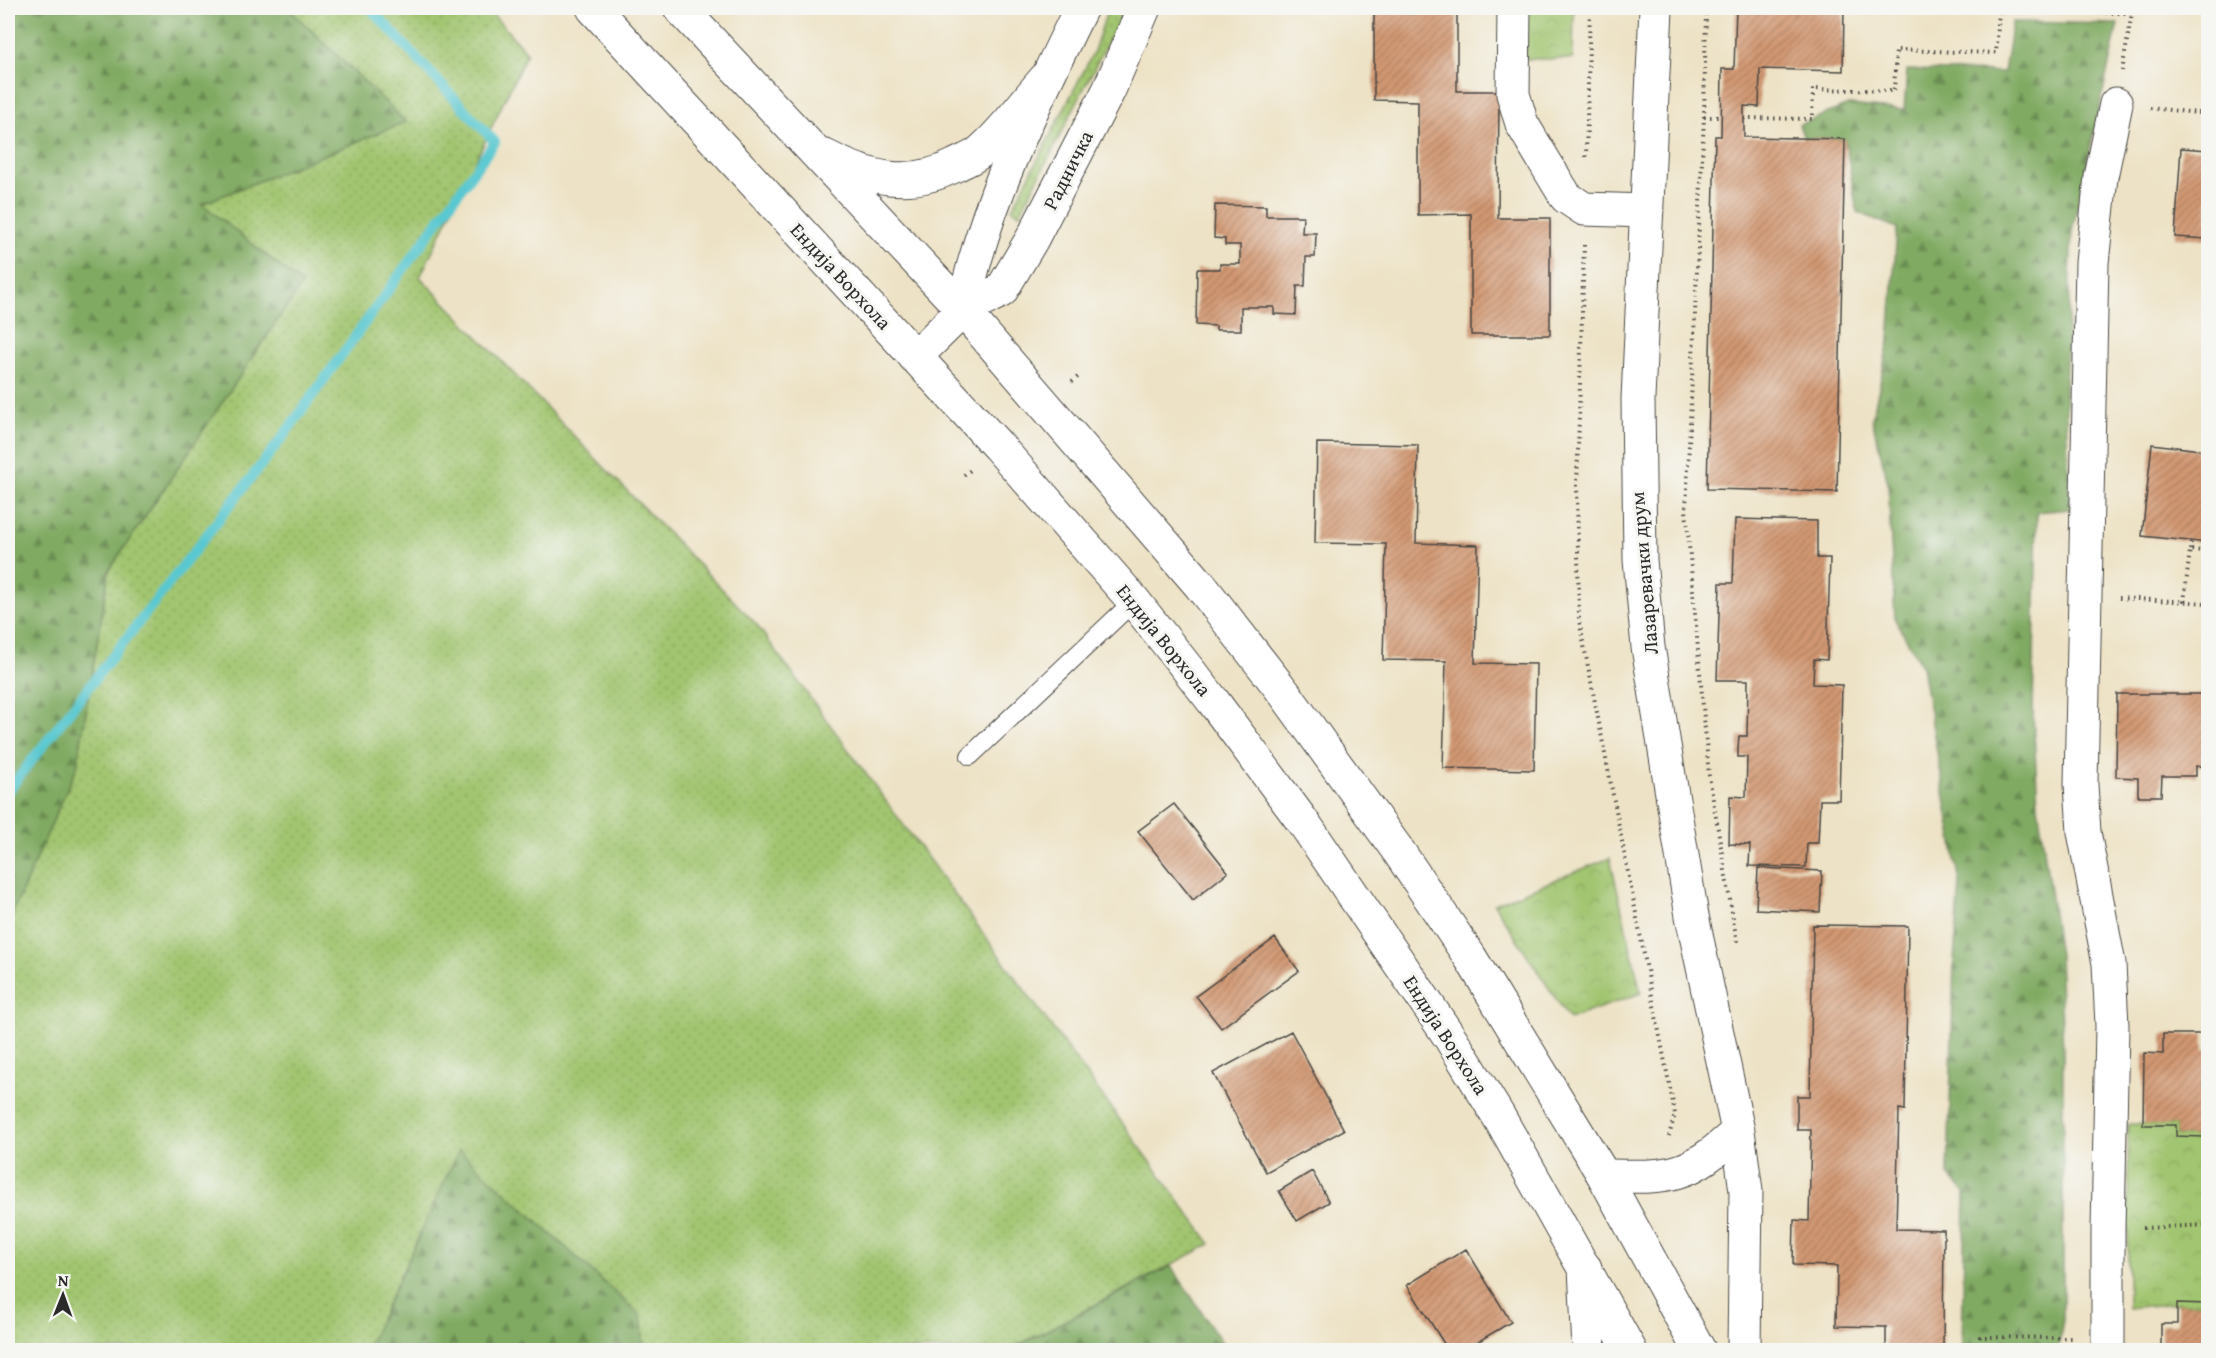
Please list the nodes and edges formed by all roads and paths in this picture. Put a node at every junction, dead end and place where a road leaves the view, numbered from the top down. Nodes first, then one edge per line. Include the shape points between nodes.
1 (593, 8) edge
2 (680, 8) edge
3 (1081, 8) edge
4 (1144, 8) edge
5 (1514, 8) edge
6 (1656, 8) edge
7 (1706, 8) edge
8 (1047, 77) junction
9 (2116, 104) junction
10 (2208, 114) edge
11 (1704, 117) junction
12 (1722, 117) dead end
13 (1744, 117) dead end
14 (807, 147) junction
15 (1647, 211) junction
16 (963, 310) junction
17 (915, 357) junction
18 (2191, 541) dead end
19 (2190, 549) junction
20 (2208, 551) edge
21 (2135, 599) dead end
22 (1134, 601) junction
23 (2184, 602) junction
24 (2208, 603) edge
25 (970, 756) dead end
26 (1739, 951) dead end
27 (1738, 1131) junction
28 (1604, 1176) junction
29 (2208, 1225) edge
30 (2140, 1228) dead end
31 (1585, 1268) junction
32 (2109, 1345) edge
33 (1589, 1350) edge
34 (1630, 1350) edge
35 (1699, 1350) edge
36 (1744, 1350) edge
37 (1980, 1350) edge

1 - 17 main road, Ендија Ворхола
2 - 14 main road
3 - 8 main road
4 - 16 main road, Радничка via 1109,90 1032,239 1000,291
5 - 15 main road via 1513,94 1522,124 1566,197 1584,209
6 - 15 main road, Лазаревачки друм
7 - 11 path
8 - 14 main road via 979,153 935,176 904,180 875,176
8 - 16 main road via 988,217
9 - 10 path
9 - 13 path via 2132,13 1999,12 1996,53 1896,50 1894,92 1812,89 1812,119
9 - 32 main road via 2101,177 2092,263 2081,784 2084,832 2109,964
11 - 12 path
11 - 26 path via 1686,510 1709,776
14 - 16 main road
15 - 27 main road, Лазаревачки друм via 1637,479 1644,609 1692,916
16 - 17 main road, Радничка
16 - 28 main road via 1200,585 1286,694 1470,957
17 - 22 main road, Ендија Ворхола
18 - 19 path
19 - 20 path
19 - 23 path
21 - 23 path
22 - 25 lane
22 - 31 main road, Ендија Ворхола via 1279,789 1364,910 1500,1117
23 - 24 path
27 - 28 main road via 1710,1157 1681,1172
27 - 36 main road, Лазаревачки друм via 1746,1191
28 - 35 main road
29 - 30 path
31 - 33 main road
31 - 34 main road, Ендија Ворхола
32 - 37 path via 1980,1337

